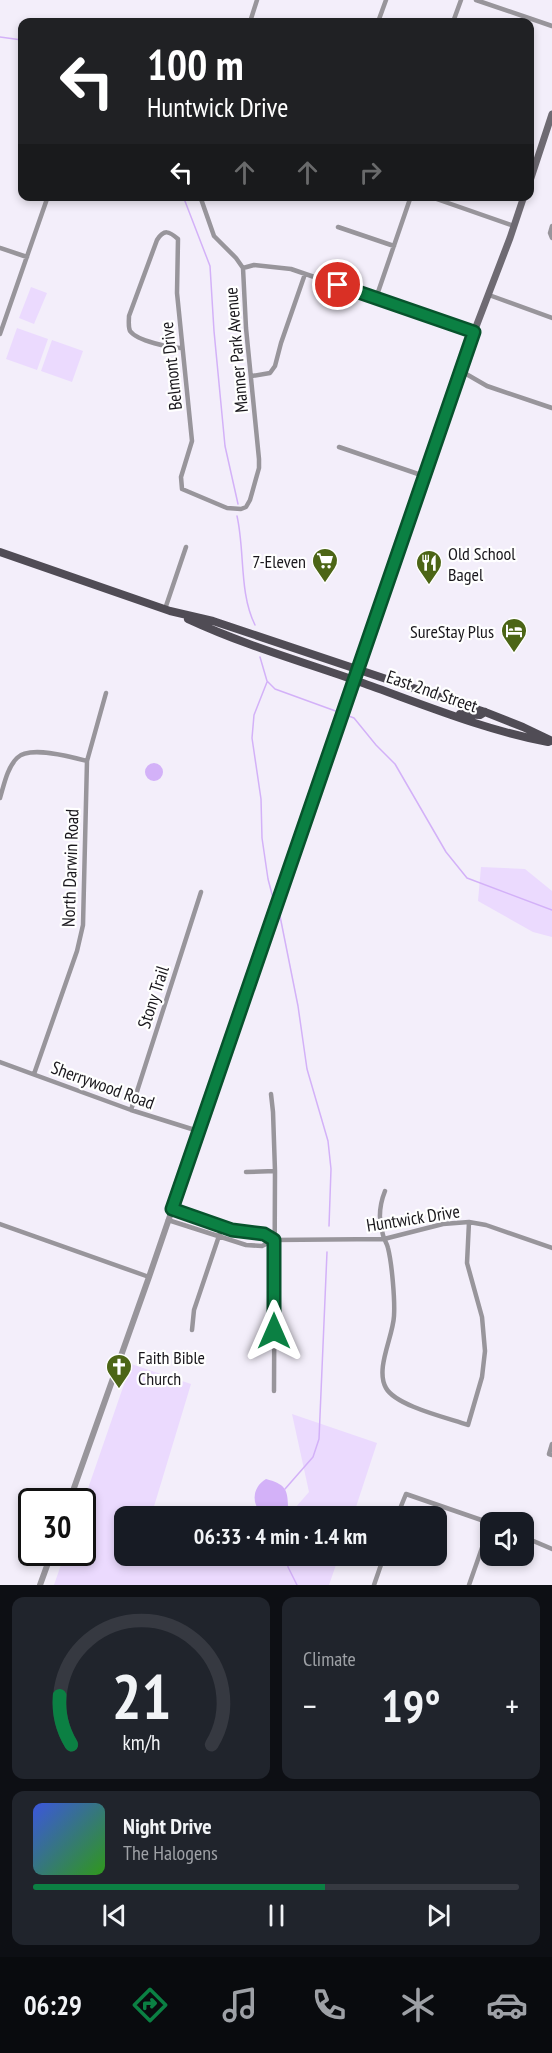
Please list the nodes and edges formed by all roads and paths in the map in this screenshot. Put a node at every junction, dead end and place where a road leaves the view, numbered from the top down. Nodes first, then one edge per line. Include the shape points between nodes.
1 (258, 0) edge
2 (386, 0) edge
3 (461, 0) edge
4 (476, 0) edge
5 (251, 18) edge
6 (379, 18) edge
7 (454, 18) edge
8 (525, 18) edge
9 (534, 21) edge
10 (552, 26) edge
11 (552, 114) edge
12 (534, 169) edge
13 (46, 201) edge
14 (202, 201) edge
15 (409, 201) edge
16 (442, 201) edge
17 (522, 201) edge
18 (514, 226) junction
19 (552, 226) edge
20 (338, 227) dead end
21 (552, 238) edge
22 (394, 246) junction
23 (0, 248) edge
24 (27, 257) junction
25 (243, 268) junction
26 (305, 274) junction
27 (489, 295) junction
28 (376, 298) junction
29 (552, 318) edge
30 (474, 332) junction
31 (0, 334) edge
32 (183, 348) junction
33 (461, 371) junction
34 (252, 376) junction
35 (552, 408) edge
36 (339, 447) dead end
37 (425, 476) junction
38 (242, 510) joint
39 (186, 547) dead end
40 (0, 552) edge
41 (168, 610) junction
42 (357, 669) junction
43 (354, 680) junction
44 (106, 693) dead end
45 (446, 712) junction
46 (485, 712) junction
47 (552, 742) edge
48 (87, 761) junction
49 (0, 798) edge
50 (201, 892) dead end
51 (0, 1062) edge
52 (34, 1074) junction
53 (271, 1094) dead end
54 (131, 1110) junction
55 (198, 1131) junction
56 (246, 1172) dead end
57 (275, 1172) junction
58 (385, 1191) dead end
59 (172, 1209) junction
60 (168, 1221) junction
61 (469, 1222) junction
62 (0, 1224) edge
63 (222, 1227) junction
64 (219, 1238) junction
65 (384, 1239) junction
66 (274, 1240) junction
67 (552, 1248) edge
68 (149, 1277) junction
69 (192, 1330) dead end
70 (274, 1391) dead end
71 (552, 1444) edge
72 (551, 1454) edge
73 (74, 1488) edge
74 (401, 1506) edge
75 (440, 1506) edge
76 (447, 1509) edge
77 (480, 1520) edge
78 (534, 1541) edge
79 (552, 1549) edge
80 (480, 1553) edge
81 (47, 1566) edge
82 (381, 1566) edge
83 (40, 1585) edge
84 (374, 1585) edge
85 (469, 1585) edge

1 - 5 street
2 - 6 street
3 - 7 street
4 - 8 street
9 - 10 street
11 - 12 main road
13 - 24 street
14 - 25 street, Manner Park Avenue via 214,236
15 - 22 street
16 - 18 street
17 - 18 main road
18 - 27 main road
19 - 21 street
20 - 22 street
22 - 28 street
23 - 24 street
24 - 31 street
25 - 26 street via 273,266
25 - 34 street, Manner Park Avenue
26 - 28 street
26 - 34 street via 275,366 270,374
27 - 29 street
27 - 30 main road
28 - 30 street
30 - 33 main road
32 - 32 street, Belmont Drive via 168,348 136,336 128,324 157,240 166,231 178,239 177,285
32 - 38 street, Belmont Drive via 192,441 180,477 182,489 227,508
33 - 35 street via 487,386
33 - 37 main road
34 - 38 street, Manner Park Avenue via 259,468 250,500
36 - 37 street
37 - 42 main road
39 - 41 street
40 - 41 main road, East 2nd Street
41 - 42 main road, East 2nd Street
41 - 43 main road, East 2nd Street
42 - 43 main road
42 - 46 main road, East 2nd Street
43 - 45 main road, East 2nd Street
43 - 55 street
44 - 48 street, North Darwin Road
45 - 46 main road via 480,716
45 - 47 main road, East 2nd Street via 520,737
46 - 47 main road, East 2nd Street
48 - 49 street via 48,753 18,756
48 - 52 street, North Darwin Road via 83,925
50 - 54 street, Stony Trail
51 - 52 street, Sherrywood Road
52 - 54 street, Sherrywood Road
53 - 57 street
54 - 55 street, Sherrywood Road
55 - 59 street
56 - 57 street
57 - 66 street
58 - 65 street via 380,1205
59 - 60 street
59 - 63 street, Huntwick Drive
60 - 64 street, Huntwick Drive
60 - 68 street
61 - 65 street, Huntwick Drive via 443,1224
61 - 65 street via 467,1263 482,1317 485,1351 468,1425 401,1401 385,1387 382,1373 394,1302
61 - 67 street, Huntwick Drive
62 - 68 street
63 - 64 street
63 - 66 street, Huntwick Drive via 264,1234
64 - 66 street, Huntwick Drive via 262,1246
64 - 69 street via 194,1310
65 - 66 street, Huntwick Drive
66 - 70 street
68 - 73 street
71 - 72 street
74 - 75 street via 406,1494
76 - 77 street
78 - 79 street
80 - 85 street
81 - 83 street
82 - 84 street

